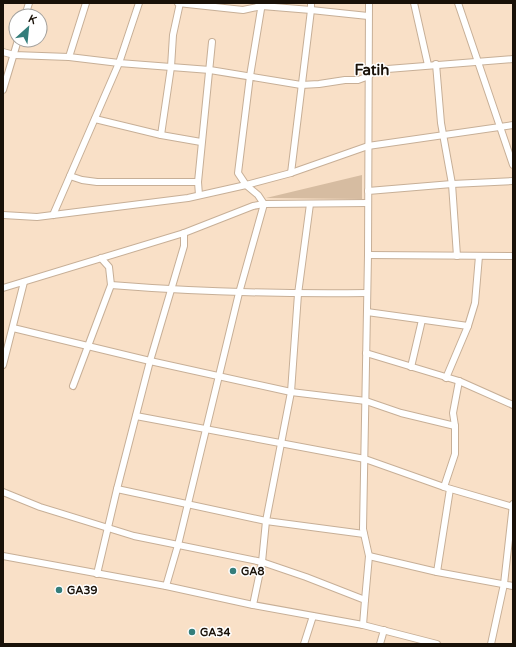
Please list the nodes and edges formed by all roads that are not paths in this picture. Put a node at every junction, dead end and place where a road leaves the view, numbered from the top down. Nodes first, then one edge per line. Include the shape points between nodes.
1 (86, 3) edge
2 (139, 3) edge
3 (179, 3) edge
4 (369, 3) edge
5 (414, 3) edge
6 (458, 3) edge
7 (262, 5) edge
8 (311, 6) edge
9 (368, 16) junction
10 (212, 42) dead end
11 (16, 48) edge
12 (3, 52) edge
13 (14, 55) junction
14 (69, 56) junction
15 (513, 59) edge
16 (477, 62) junction
17 (119, 63) junction
18 (436, 64) junction
19 (428, 65) junction
20 (171, 67) junction
21 (210, 70) junction
22 (250, 76) junction
23 (369, 76) junction
24 (301, 85) junction
25 (3, 90) edge
26 (95, 118) junction
27 (513, 125) edge
28 (499, 127) junction
29 (161, 135) junction
30 (444, 136) junction
31 (201, 142) junction
32 (368, 146) junction
33 (513, 165) edge
34 (291, 173) junction
35 (70, 176) junction
36 (513, 181) edge
37 (198, 182) junction
38 (452, 184) junction
39 (246, 185) junction
40 (368, 191) junction
41 (199, 195) junction
42 (368, 203) junction
43 (264, 204) junction
44 (310, 204) junction
45 (3, 215) edge
46 (53, 215) junction
47 (184, 233) junction
48 (368, 256) junction
49 (457, 256) junction
50 (479, 256) junction
51 (513, 256) edge
52 (101, 258) junction
53 (24, 282) junction
54 (111, 285) junction
55 (3, 288) edge
56 (172, 290) junction
57 (239, 293) junction
58 (367, 293) junction
59 (298, 294) junction
60 (367, 312) junction
61 (422, 320) junction
62 (468, 326) junction
63 (13, 328) junction
64 (88, 346) junction
65 (366, 354) junction
66 (150, 361) junction
67 (3, 364) edge
68 (411, 367) junction
69 (219, 376) junction
70 (446, 378) junction
71 (459, 381) junction
72 (73, 386) dead end
73 (291, 392) junction
74 (366, 402) junction
75 (513, 406) edge
76 (136, 416) junction
77 (455, 426) junction
78 (205, 430) junction
79 (281, 444) junction
80 (365, 459) junction
81 (444, 487) junction
82 (117, 489) junction
83 (450, 489) junction
84 (3, 492) edge
85 (188, 504) junction
86 (513, 506) edge
87 (266, 521) junction
88 (109, 529) junction
89 (364, 534) junction
90 (178, 544) junction
91 (3, 556) edge
92 (368, 556) junction
93 (262, 562) junction
94 (437, 572) junction
95 (97, 574) junction
96 (504, 584) junction
97 (166, 586) junction
98 (513, 586) edge
99 (366, 600) junction
100 (253, 605) junction
101 (313, 616) junction
102 (363, 625) junction
103 (384, 630) junction
104 (304, 644) edge
105 (380, 644) edge
106 (437, 644) edge
107 (491, 644) edge

1 - 14 street
2 - 17 street
3 - 7 street via 243,10
3 - 20 street
4 - 9 street
5 - 19 street
6 - 16 street
7 - 8 street
7 - 22 street
8 - 9 street
8 - 24 street
9 - 23 street
10 - 21 street
11 - 13 street
12 - 13 street
13 - 14 street
13 - 25 street
14 - 17 street
15 - 16 street
16 - 18 street
16 - 28 street
17 - 20 street
17 - 26 street
18 - 19 street
18 - 30 street
19 - 23 street via 375,70
20 - 21 street
20 - 29 street
21 - 22 street
21 - 31 street
22 - 24 street
22 - 39 street via 238,173
23 - 24 street via 358,80
23 - 32 street
24 - 34 street
26 - 29 street
26 - 35 street
27 - 28 street
28 - 30 street
28 - 33 street
29 - 31 street
30 - 32 street
30 - 38 street
31 - 37 street
32 - 34 street
32 - 40 street
34 - 39 street
35 - 37 street via 97,182
35 - 46 street
36 - 38 street
37 - 41 street
38 - 40 street
38 - 49 street
39 - 41 street
39 - 43 street
40 - 42 street
41 - 46 street
42 - 44 street
42 - 48 street
43 - 44 street
43 - 47 street
43 - 57 street
44 - 59 street
45 - 46 street
47 - 52 street
47 - 56 street via 184,246
48 - 49 street
48 - 58 street
49 - 50 street
50 - 51 street
50 - 62 street via 475,303
52 - 53 street
52 - 54 street via 109,267
53 - 55 street
53 - 63 street
54 - 56 street
54 - 64 street
56 - 57 street
56 - 66 street
57 - 59 street
57 - 69 street
58 - 59 street
58 - 60 street
59 - 73 street
60 - 61 street
60 - 65 street
61 - 62 street
61 - 68 street
62 - 70 street
63 - 64 street
63 - 67 street
64 - 66 street
64 - 72 street
65 - 68 street
65 - 74 street
66 - 69 street
66 - 76 street
68 - 70 street
69 - 73 street
69 - 78 street
70 - 71 street
71 - 75 street
71 - 77 street via 453,413
73 - 74 street
73 - 79 street
74 - 77 street
74 - 80 street
76 - 78 street
76 - 82 street
77 - 81 street via 455,454
78 - 79 street
78 - 85 street
79 - 80 street
79 - 87 street
80 - 81 street
80 - 89 street
81 - 83 street
82 - 85 street
82 - 88 street
83 - 86 street
83 - 94 street
84 - 88 street
85 - 87 street
85 - 90 street
86 - 96 street
87 - 89 street
87 - 93 street
88 - 90 street
88 - 95 street
89 - 92 street
90 - 93 street
90 - 97 street
91 - 95 street
92 - 94 street
92 - 99 street
93 - 99 street
93 - 100 street
94 - 96 street
95 - 97 street
96 - 98 street
96 - 107 street
97 - 100 street
99 - 102 street
100 - 101 street
101 - 102 street
101 - 104 street
102 - 103 street
103 - 105 street
103 - 106 street

